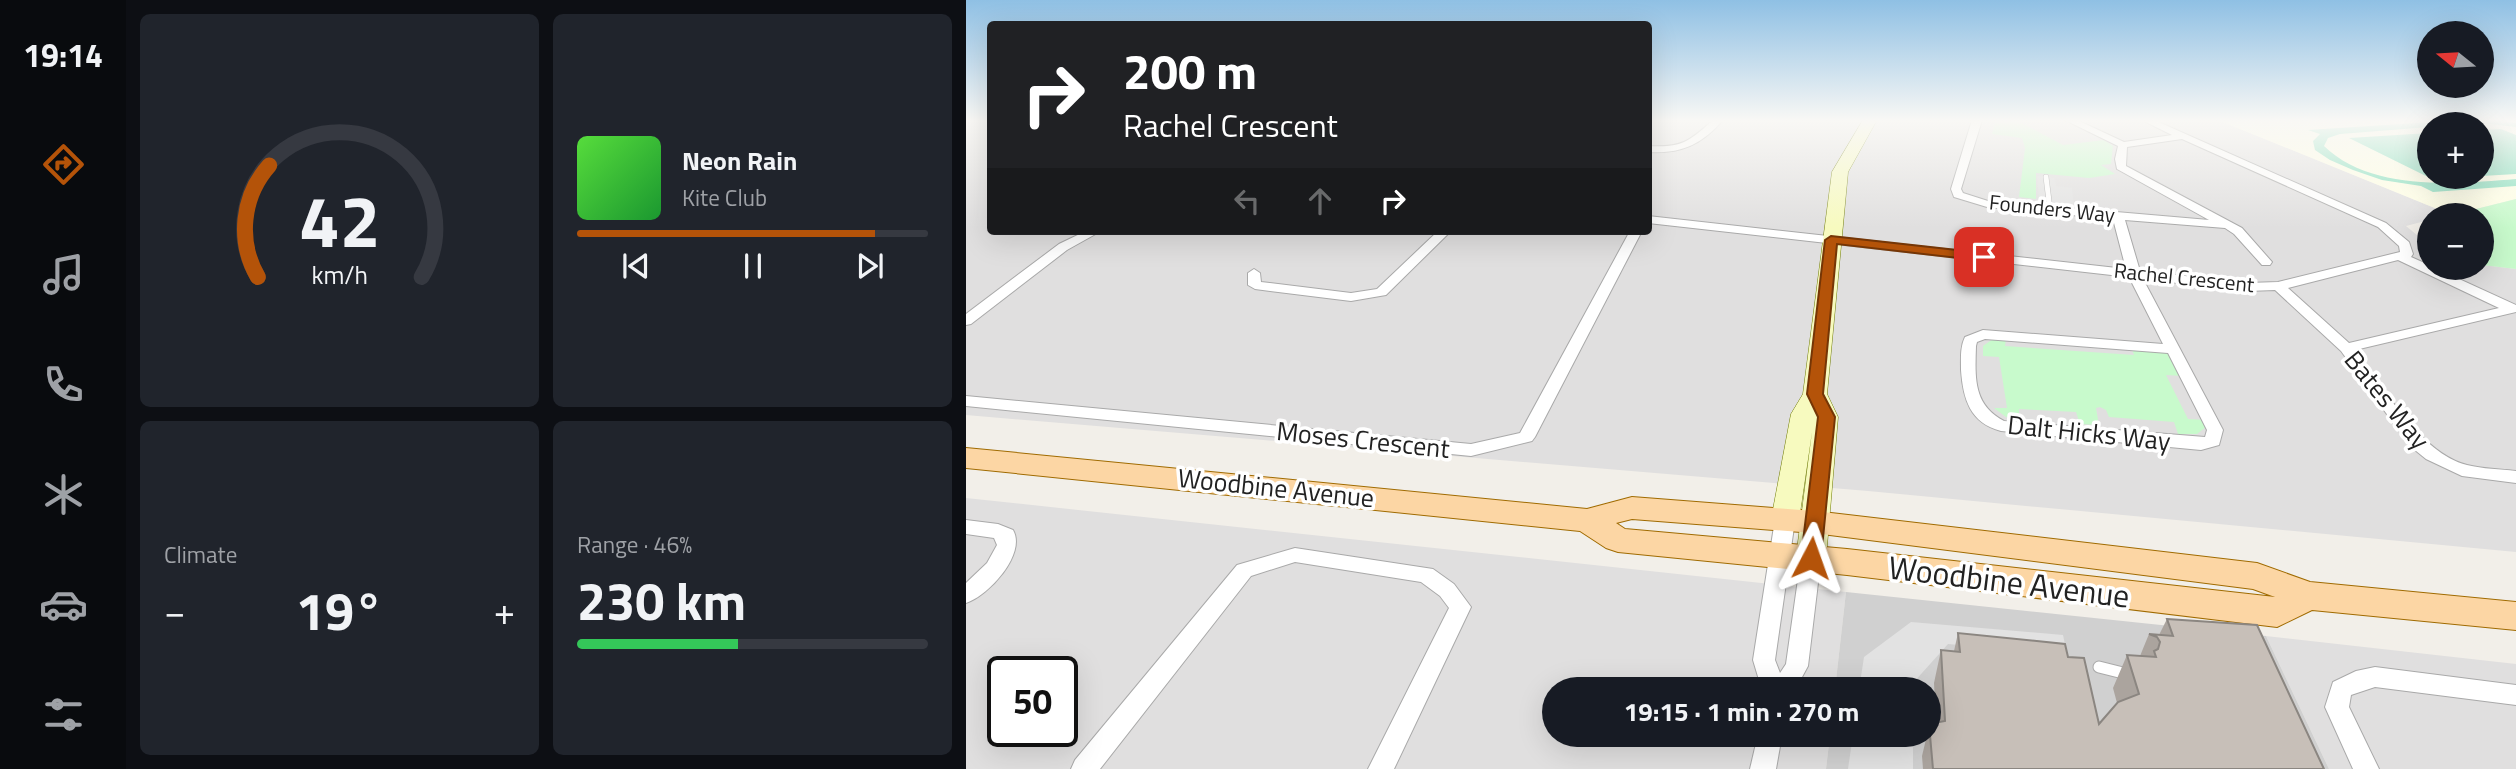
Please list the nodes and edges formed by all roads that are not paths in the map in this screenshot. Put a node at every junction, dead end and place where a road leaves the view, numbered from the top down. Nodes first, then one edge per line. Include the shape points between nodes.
1 (1849, 156) edge
2 (1966, 156) edge
3 (2121, 156) edge
4 (2228, 156) edge
5 (2046, 177) dead end
6 (2050, 209) junction
7 (2118, 216) junction
8 (1652, 219) edge
9 (2226, 225) junction
10 (1087, 235) edge
11 (1441, 235) edge
12 (1634, 235) edge
13 (1831, 240) junction
14 (2401, 257) junction
15 (2266, 262) dead end
16 (1254, 273) dead end
17 (2134, 274) junction
18 (2278, 285) junction
19 (2514, 310) edge
20 (966, 321) edge
21 (2346, 348) junction
22 (2174, 349) junction
23 (966, 401) edge
24 (966, 458) edge
25 (2516, 477) edge
26 (1587, 520) junction
27 (1800, 521) junction
28 (966, 527) edge
29 (1796, 557) junction
30 (966, 595) edge
31 (2308, 596) junction
32 (2516, 616) edge
33 (2099, 667) dead end
34 (2137, 676) edge
35 (1770, 677) edge
36 (1790, 677) edge
37 (2516, 695) edge
38 (1768, 747) edge
39 (1084, 769) edge
40 (1381, 769) edge
41 (1763, 769) edge
42 (2366, 769) edge

1 - 13 main road via 1840,172
2 - 6 street, Founders Way via 1958,195 1987,204
3 - 9 street, Founders Way via 2121,167
4 - 14 street via 2382,225 2405,245 2407,254
5 - 6 lane
6 - 7 street, Founders Way
7 - 9 street, Founders Way
7 - 17 street, Dalt Hicks Way
8 - 13 street, Rachel Crescent
9 - 15 street, Founders Way via 2238,231
10 - 20 street via 1063,247
11 - 16 street via 1381,292 1351,297 1255,285
12 - 23 street, Moses Crescent via 1526,437 1471,450
13 - 17 street, Rachel Crescent
13 - 27 main road via 1815,394 1826,417
14 - 18 street, Rachel Crescent
14 - 19 street
17 - 18 street, Rachel Crescent via 2248,287
17 - 22 street, Dalt Hicks Way
18 - 21 street, Bates Way
19 - 21 street
21 - 25 street, Bates Way via 2416,442 2432,455 2462,470
22 - 22 street, Dalt Hicks Way via 1983,334 1970,340 1968,351 1974,403 2001,426 2201,444 2213,441 2215,430
24 - 26 main road, Woodbine Avenue
26 - 27 main road, Woodbine Avenue via 1632,508
26 - 29 main road, Woodbine Avenue via 1618,540
27 - 29 main road
27 - 31 main road, Woodbine Avenue via 2257,576
28 - 30 street via 998,531 1006,535 1008,544 997,566
29 - 31 main road, Woodbine Avenue via 2277,613
29 - 35 street via 1764,660
29 - 36 street via 1797,666
31 - 32 main road, Woodbine Avenue
33 - 34 lane
37 - 42 street via 2375,677 2356,681 2341,689 2337,707
38 - 41 street
39 - 40 street via 1244,570 1295,555 1426,575 1460,607

